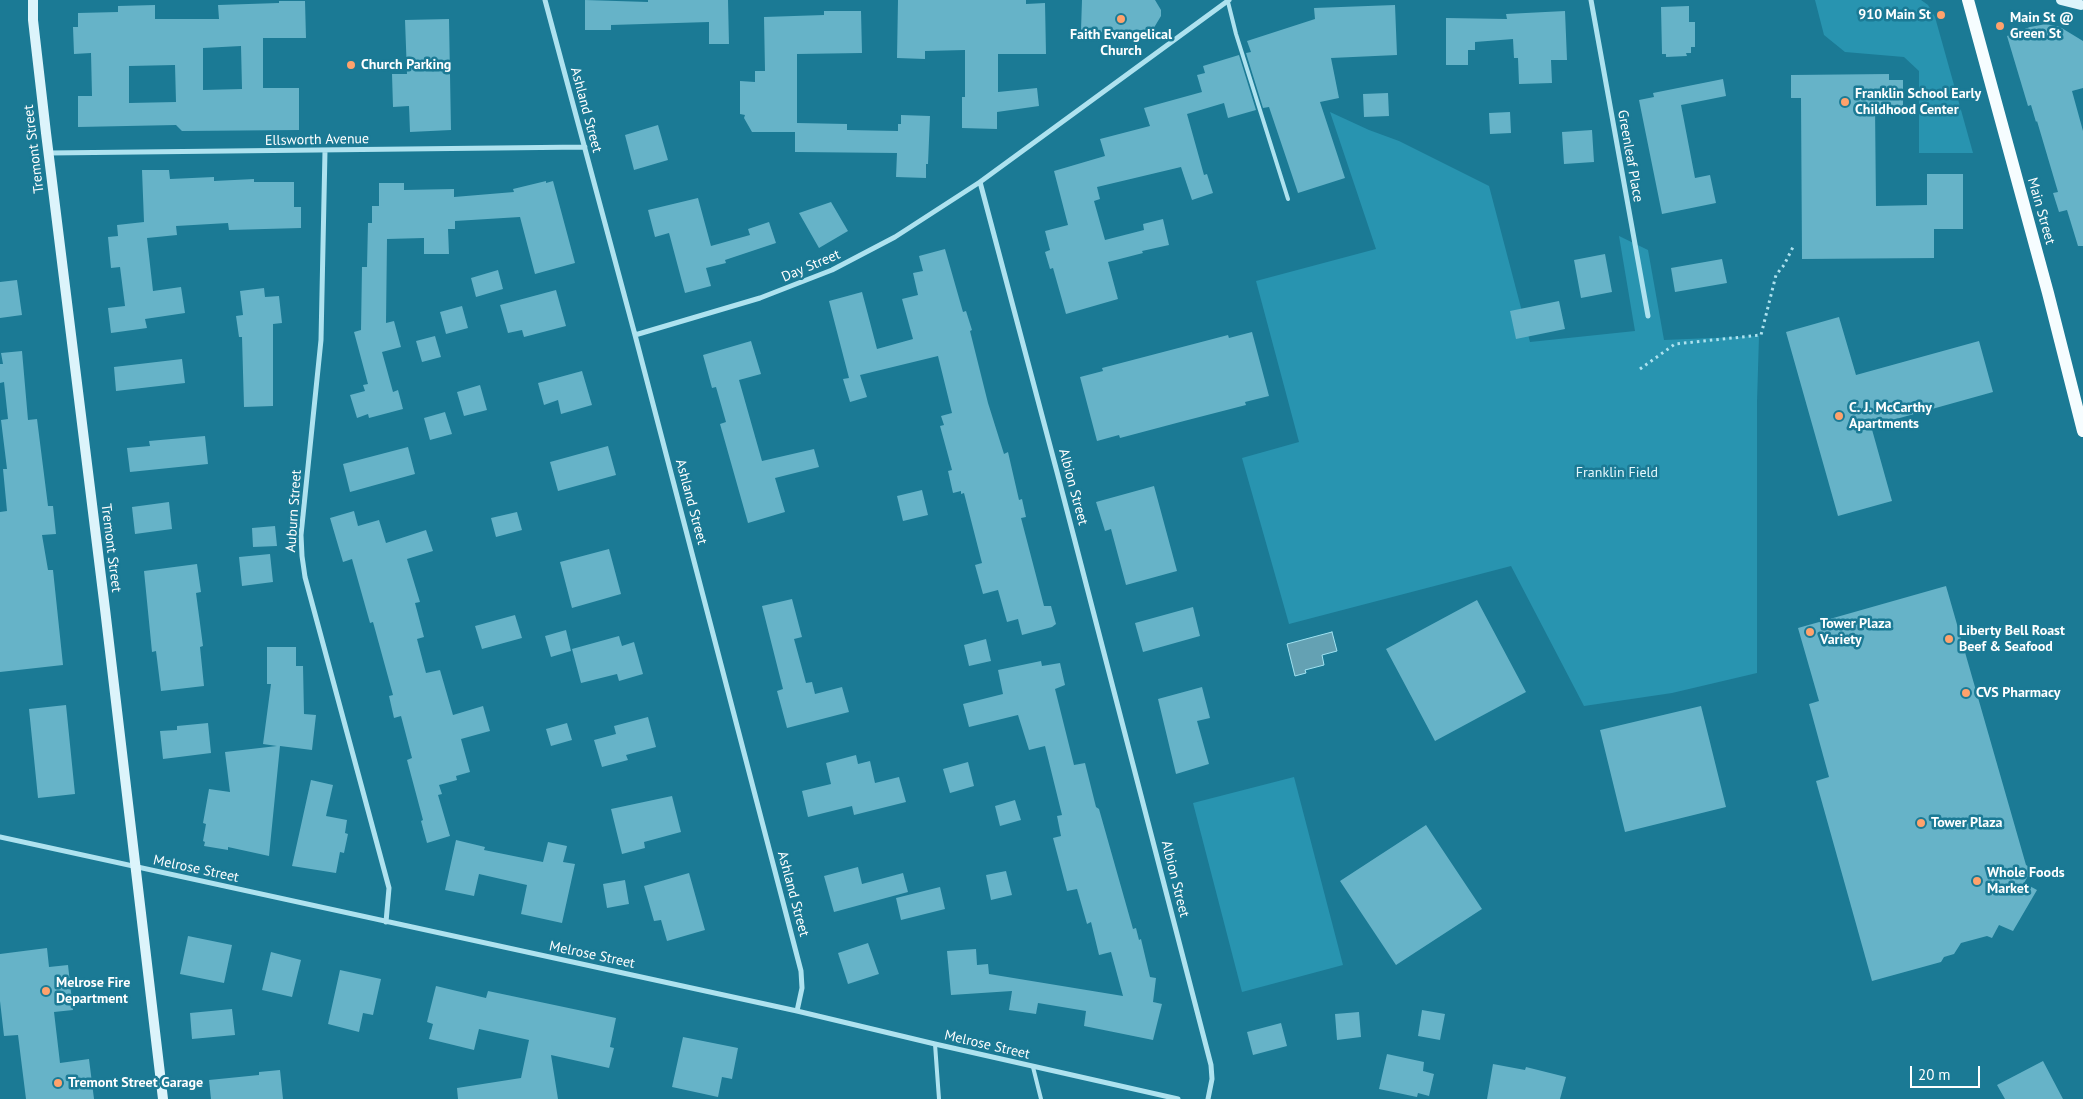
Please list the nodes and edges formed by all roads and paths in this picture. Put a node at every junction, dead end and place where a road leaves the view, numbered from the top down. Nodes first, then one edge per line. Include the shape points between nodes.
1 (34, 0) edge
2 (545, 0) edge
3 (1590, 0) edge
4 (1968, 0) edge
5 (2061, 0) edge
6 (1229, 1) edge
7 (2080, 4) edge
8 (585, 147) junction
9 (325, 151) junction
10 (49, 153) junction
11 (980, 182) junction
12 (1288, 198) dead end
13 (1793, 247) dead end
14 (1648, 316) dead end
15 (635, 335) junction
16 (1640, 369) dead end
17 (2083, 431) edge
18 (0, 837) edge
19 (135, 867) junction
20 (386, 922) junction
21 (797, 1010) junction
22 (935, 1044) junction
23 (1033, 1067) junction
24 (162, 1099) edge
25 (939, 1099) edge
26 (1041, 1099) edge
27 (1178, 1099) edge
28 (1208, 1099) edge

1 - 10 street, Tremont Street via 33,20
2 - 8 street, Ashland Street
3 - 14 street, Greenleaf Place
4 - 17 main road, Main Street
5 - 7 street
6 - 11 street
6 - 12 lane via 1236,34
8 - 9 street, Ellsworth Avenue
8 - 15 street, Ashland Street
9 - 10 street, Ellsworth Avenue
9 - 20 street, Auburn Street via 321,340 301,535 302,556 389,888
10 - 19 street, Tremont Street
11 - 15 street, Day Street via 895,237 832,270 760,298
11 - 28 street, Albion Street via 1211,1065
13 - 16 path via 1776,275 1761,335 1675,344
15 - 21 street, Ashland Street via 802,975
18 - 19 street, Melrose Street
19 - 20 street, Melrose Street
19 - 24 street, Tremont Street
20 - 21 street, Melrose Street
21 - 22 street, Melrose Street
22 - 23 street, Melrose Street
22 - 25 lane
23 - 26 lane
23 - 27 street, Melrose Street

